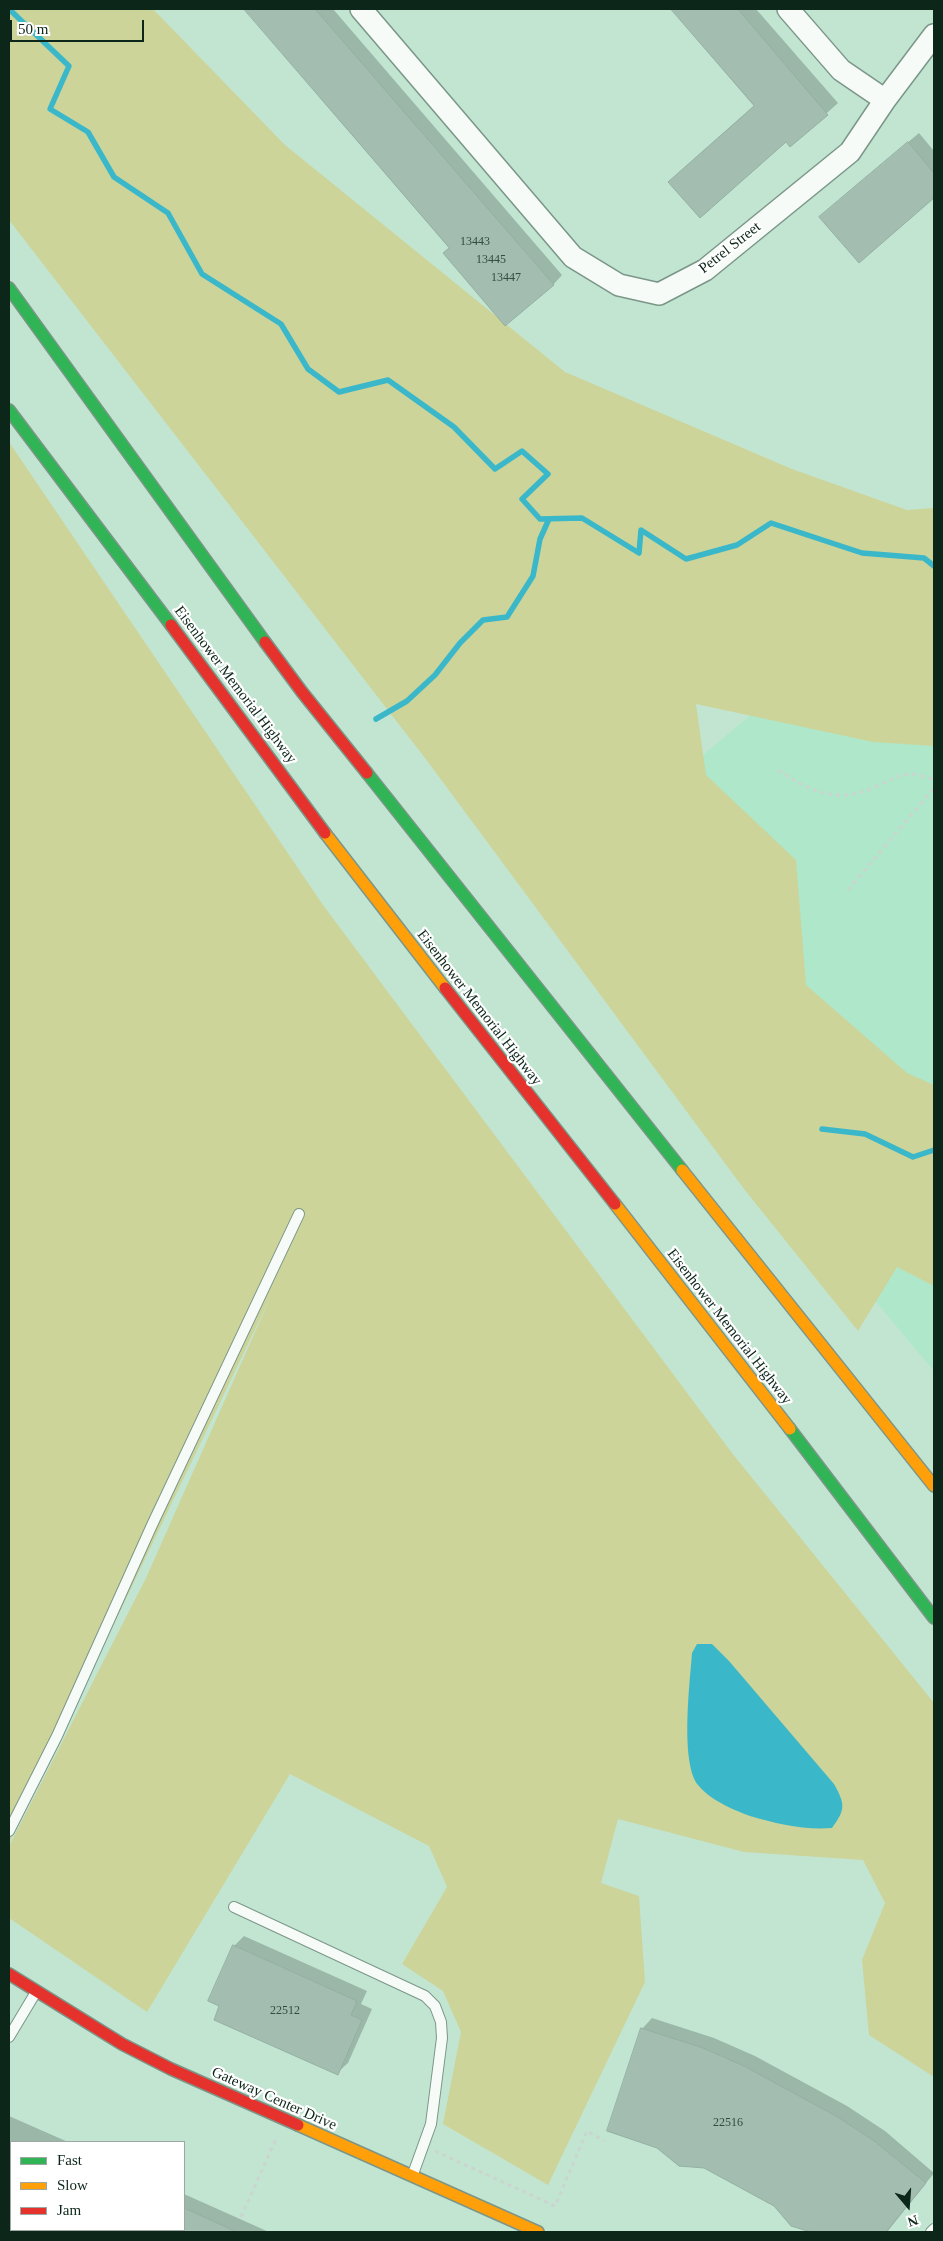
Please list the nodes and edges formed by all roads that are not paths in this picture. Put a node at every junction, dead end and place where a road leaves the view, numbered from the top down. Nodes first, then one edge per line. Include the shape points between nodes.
1 (360, 9) edge
2 (788, 9) edge
3 (934, 35) edge
4 (885, 100) junction
5 (9, 288) edge
6 (9, 410) edge
7 (299, 1214) dead end
8 (934, 1486) edge
9 (934, 1618) edge
10 (9, 1831) edge
11 (234, 1907) dead end
12 (9, 1974) edge
13 (37, 1991) junction
14 (9, 2037) edge
15 (412, 2177) junction
16 (934, 2229) edge
17 (538, 2232) edge
18 (931, 2232) edge

1 - 4 street, Petrel Street via 573,257 620,285 659,294 705,270 850,152
2 - 4 street via 841,70
3 - 4 street, Petrel Street
5 - 8 main road via 302,692
6 - 9 main road, Eisenhower Memorial Highway via 196,656 364,885 754,1382
7 - 10 lane via 152,1525 57,1736
11 - 15 lane via 425,1996 436,2006 442,2038 431,2124
12 - 13 main road, Gateway Center Drive
13 - 14 lane
13 - 15 main road, Gateway Center Drive via 122,2044 171,2069
15 - 17 main road, Gateway Center Drive
16 - 18 lane

